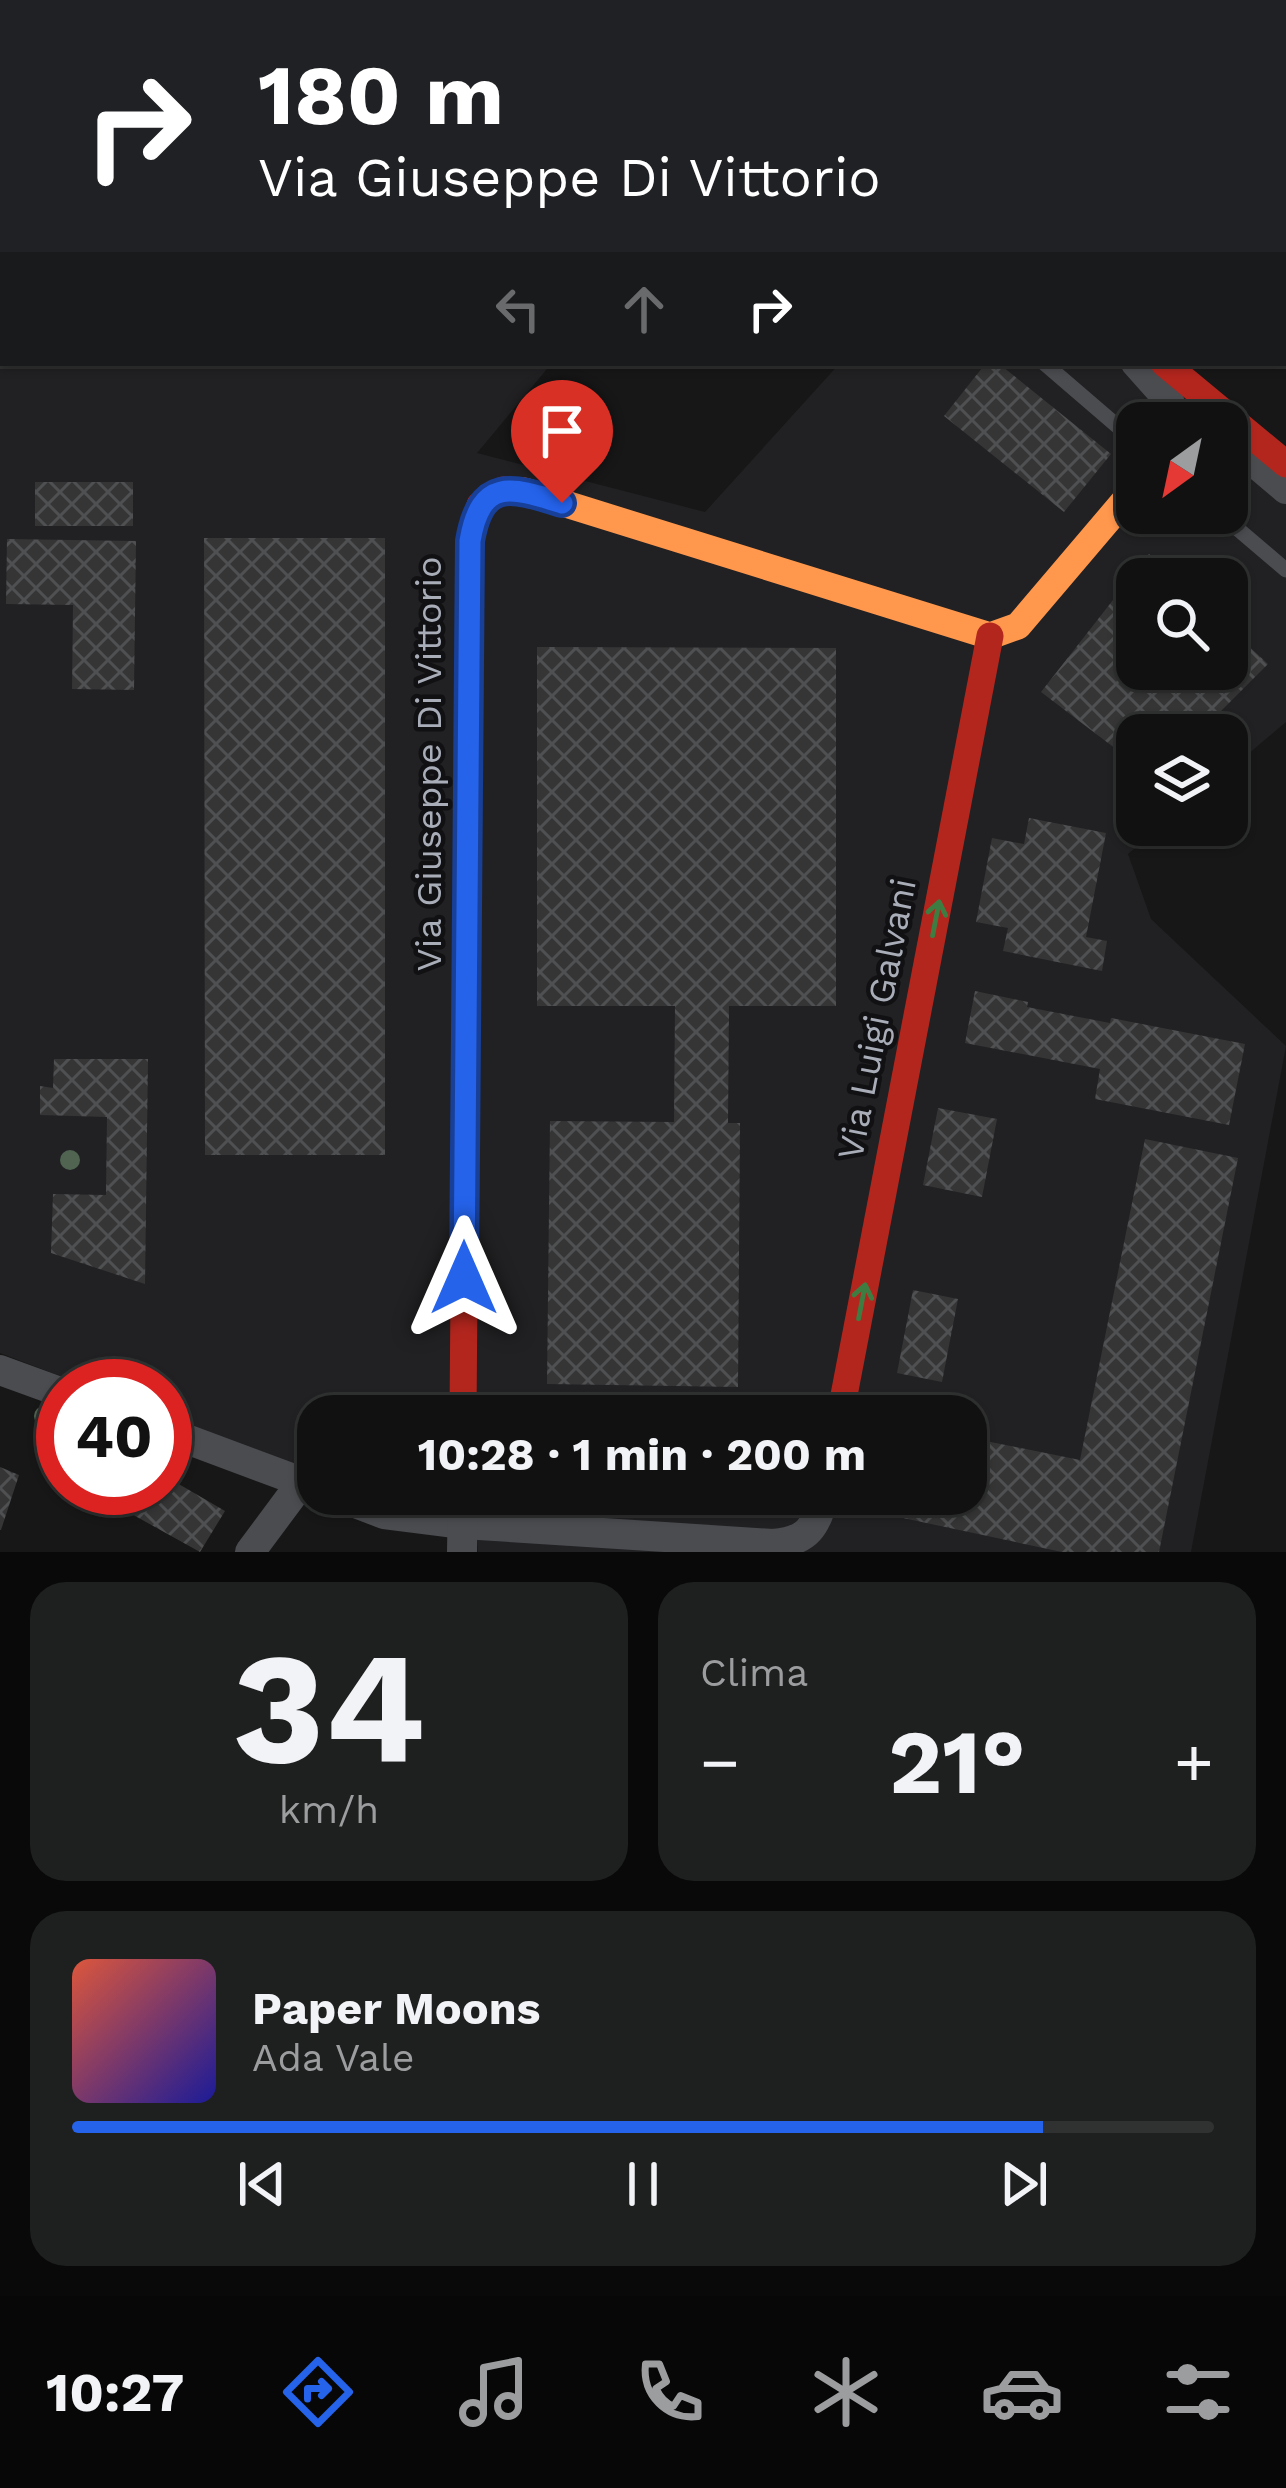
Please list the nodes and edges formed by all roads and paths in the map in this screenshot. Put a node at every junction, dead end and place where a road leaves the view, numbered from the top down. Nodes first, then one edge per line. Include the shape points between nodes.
1 (1047, 366) edge
2 (1139, 366) edge
3 (1168, 366) edge
4 (1169, 402) edge
5 (1116, 425) edge
6 (1248, 457) edge
7 (1286, 464) edge
8 (1286, 489) edge
9 (1116, 511) edge
10 (1244, 534) edge
11 (1286, 570) edge
12 (990, 636) junction
13 (0, 1370) edge
14 (36, 1383) edge
15 (464, 1395) edge
16 (844, 1395) edge
17 (192, 1441) edge
18 (297, 1480) edge
19 (297, 1500) edge
20 (392, 1515) edge
21 (816, 1515) edge
22 (462, 1523) edge
23 (250, 1552) edge

1 - 5 lane
2 - 4 street
3 - 7 street
6 - 8 street
9 - 12 street via 1031,613
10 - 11 lane
12 - 15 street, Via Giuseppe Di Vittorio via 520,490 480,505 470,541
16 -> 12 street, Via Luigi Galvani
13 - 14 street
17 - 18 street
19 - 23 street
20 - 22 street
21 - 22 street via 808,1533 772,1544

